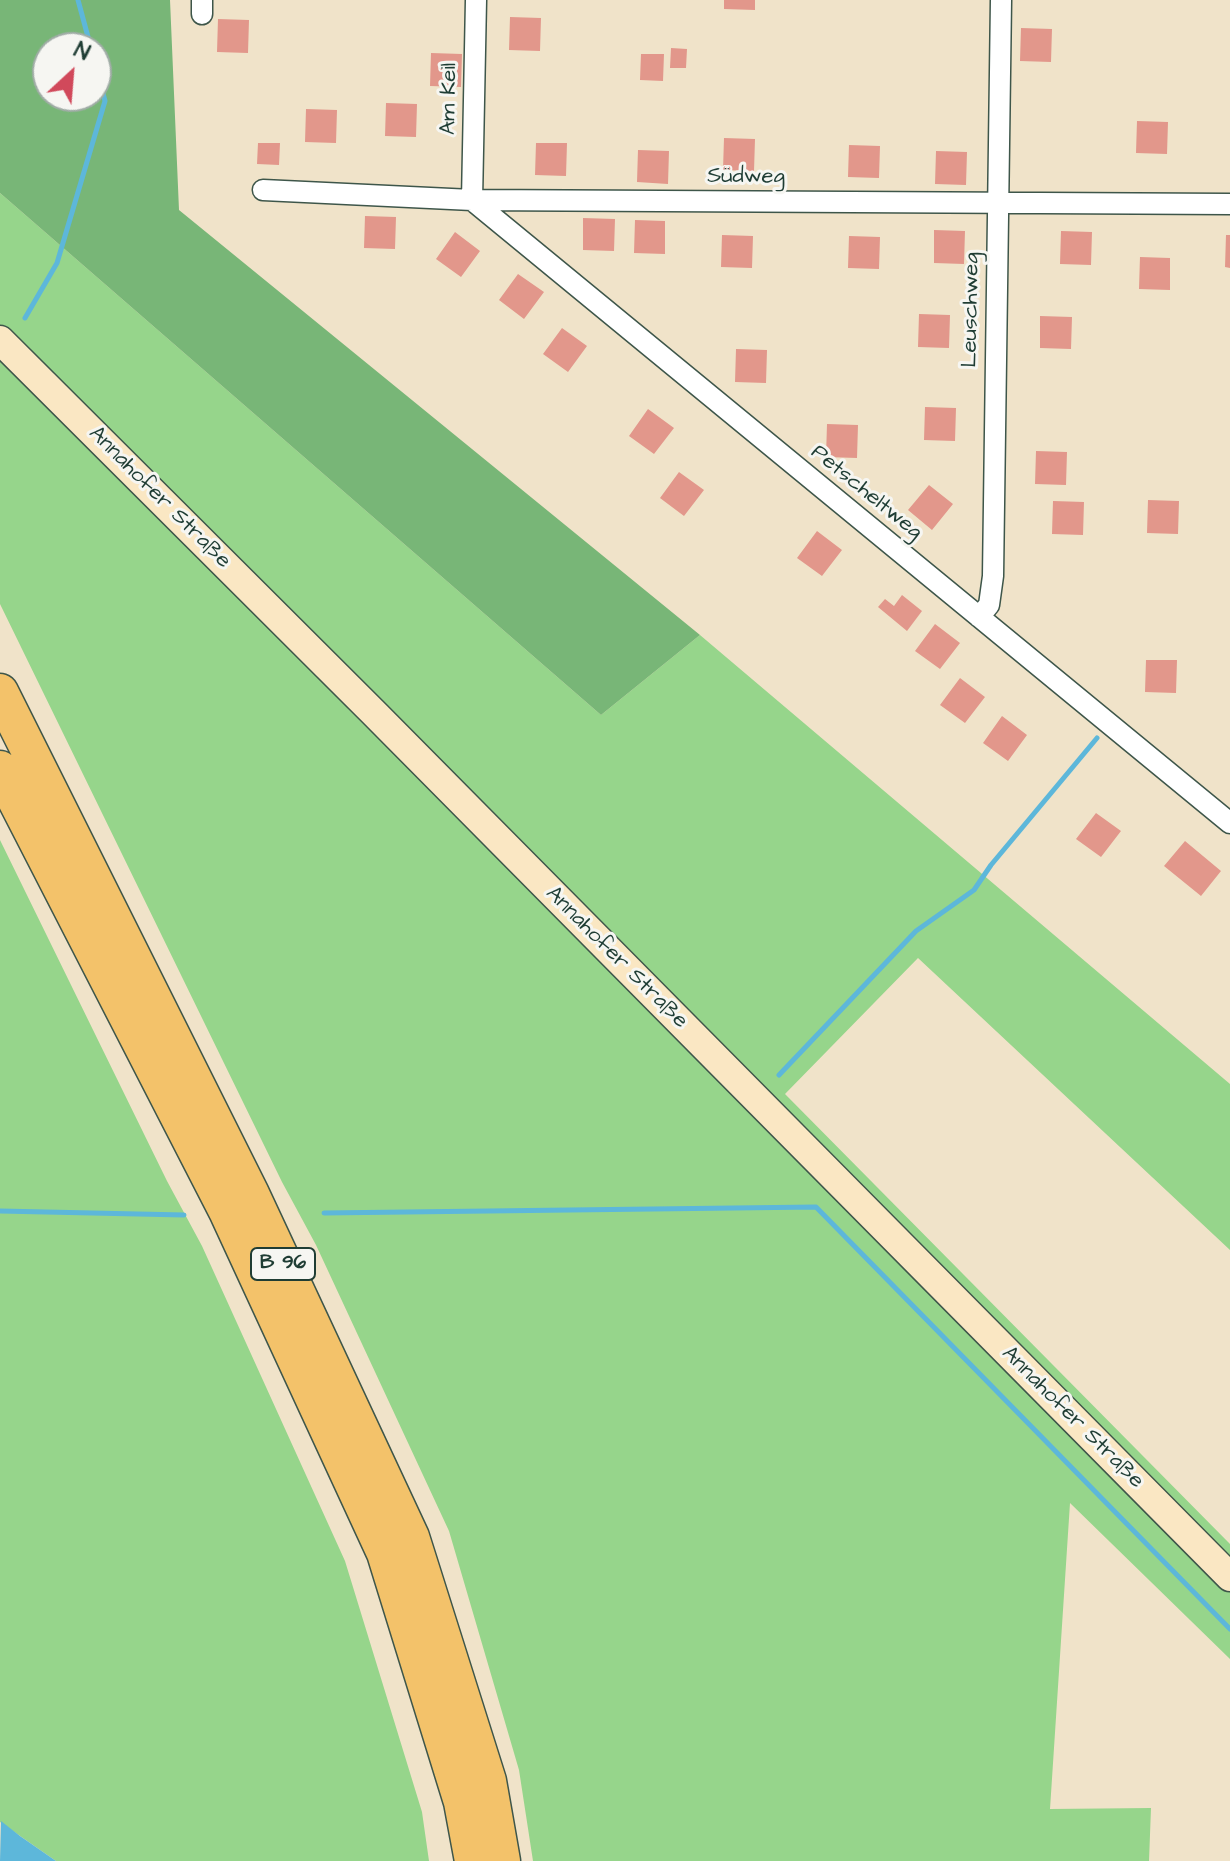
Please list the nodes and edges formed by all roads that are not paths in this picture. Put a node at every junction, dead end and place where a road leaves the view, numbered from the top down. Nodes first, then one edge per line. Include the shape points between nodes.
1 (476, 0) edge
2 (1001, 0) edge
3 (263, 190) dead end
4 (472, 200) junction
5 (998, 202) junction
6 (1230, 204) edge
7 (0, 340) edge
8 (979, 617) junction
9 (0, 692) edge
10 (0, 769) edge
11 (1230, 823) edge
12 (1230, 1577) edge
13 (473, 1861) edge
14 (502, 1861) edge

1 - 4 street, Am Keil
2 - 5 street, Leuschweg
3 - 4 street, Südweg
4 - 5 street, Südweg
4 - 8 street, Petscheltweg
5 - 6 street, Südweg
5 - 8 street, Leuschweg via 993,576 989,605
7 - 12 street, Annahofer Straße
8 - 11 street, Petscheltweg
9 - 14 highway, B 96 via 251,1194 411,1537 488,1781
10 - 13 highway, B 96 via 227,1211 385,1553 462,1802

